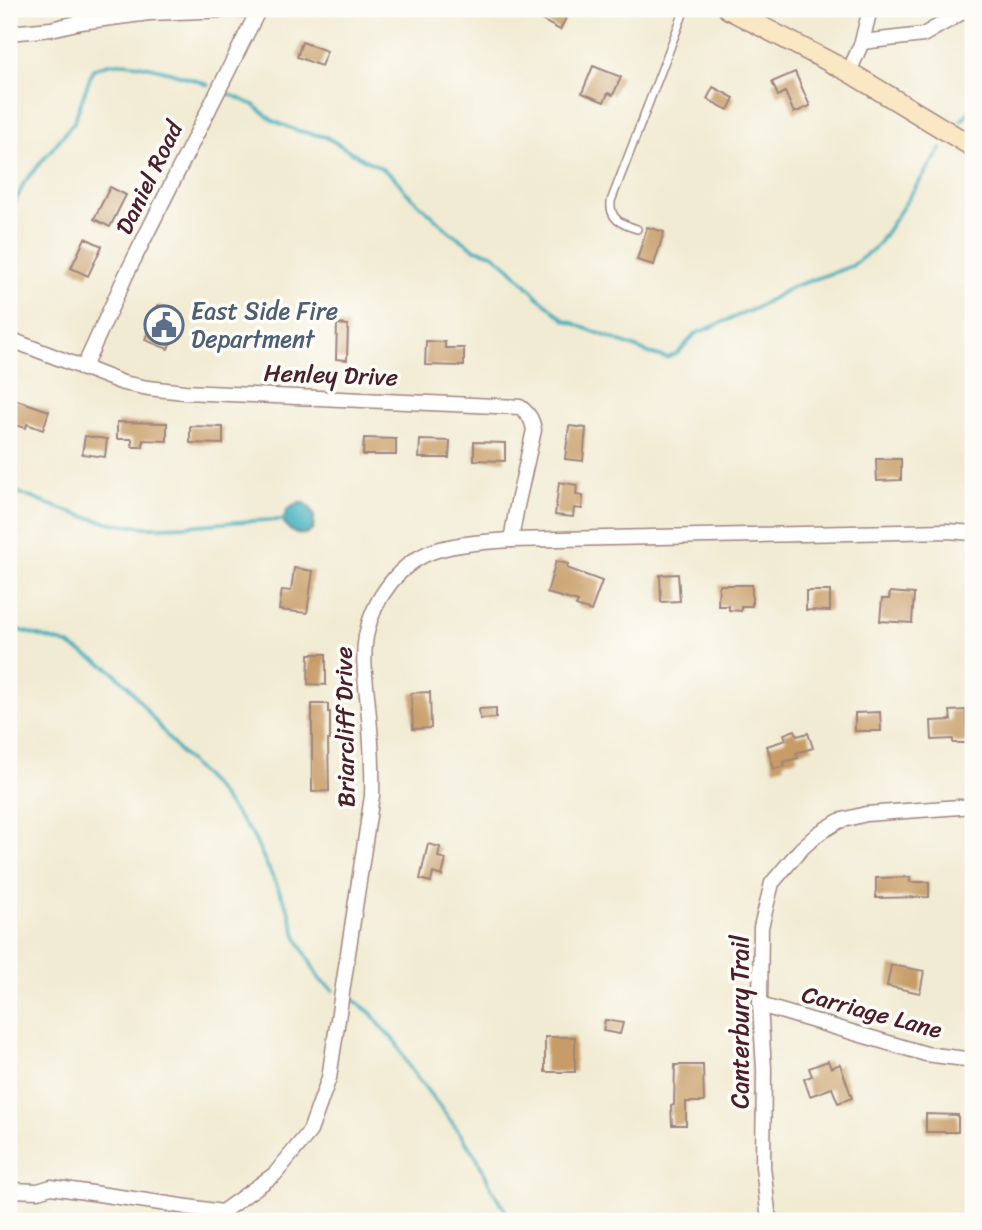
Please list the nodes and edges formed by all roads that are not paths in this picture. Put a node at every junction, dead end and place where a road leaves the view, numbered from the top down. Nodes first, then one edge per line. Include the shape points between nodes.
1 (258, 9) edge
2 (685, 9) edge
3 (728, 9) edge
4 (870, 9) edge
5 (968, 9) edge
6 (9, 33) edge
7 (862, 42) junction
8 (849, 72) junction
9 (973, 147) edge
10 (637, 229) dead end
11 (9, 339) edge
12 (83, 369) junction
13 (973, 533) edge
14 (511, 540) junction
15 (973, 806) edge
16 (760, 1004) junction
17 (973, 1060) edge
18 (9, 1190) edge
19 (769, 1221) edge

1 - 6 street via 149,13
1 - 12 street, Daniel Road
2 - 10 lane via 611,201 614,218
3 - 8 main road
4 - 7 street
5 - 7 street via 923,35
7 - 8 street
8 - 9 main road
11 - 12 street, Henley Drive
12 - 14 street, Henley Drive via 148,388 520,407 528,413 534,430
13 - 14 street, Briarcliff Drive
14 - 18 street, Briarcliff Drive via 463,544 419,557 404,567 373,611 364,662 372,796 329,1078 310,1131 275,1174 222,1212 51,1188
15 - 16 street, Canterbury Trail via 866,814 839,821 801,849 772,883 761,927
16 - 17 street, Carriage Lane via 926,1054
16 - 19 street, Canterbury Trail via 763,1166

